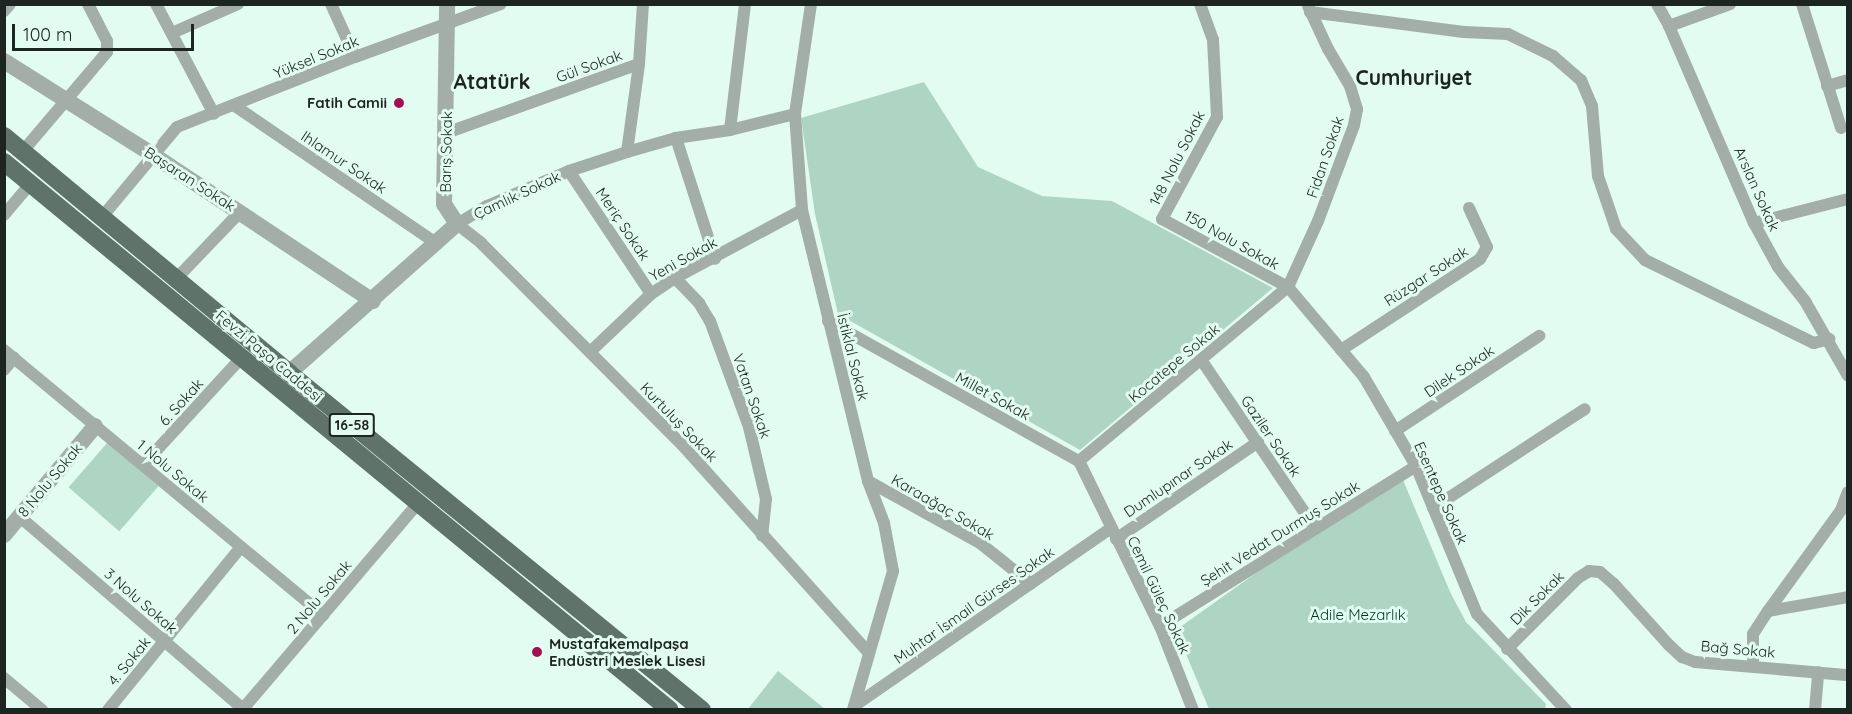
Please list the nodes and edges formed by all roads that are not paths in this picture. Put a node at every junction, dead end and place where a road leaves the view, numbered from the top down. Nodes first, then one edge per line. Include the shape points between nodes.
1 (10, 4) edge
2 (88, 4) edge
3 (156, 4) edge
4 (238, 4) edge
5 (331, 4) edge
6 (447, 4) edge
7 (501, 4) edge
8 (643, 4) edge
9 (745, 4) edge
10 (811, 4) edge
11 (1200, 4) edge
12 (1657, 4) edge
13 (1730, 4) edge
14 (1803, 4) edge
15 (1309, 8) edge
16 (1702, 10) edge
17 (4, 11) edge
18 (447, 24) junction
19 (1670, 26) junction
20 (172, 33) junction
21 (355, 57) junction
22 (4, 61) edge
23 (639, 64) junction
24 (1848, 80) edge
25 (1827, 86) junction
26 (67, 100) junction
27 (235, 106) junction
28 (214, 114) junction
29 (795, 114) junction
30 (1841, 128) dead end
31 (730, 130) junction
32 (446, 133) junction
33 (4, 136) edge
34 (676, 138) junction
35 (23, 151) junction
36 (627, 152) junction
37 (153, 154) junction
38 (4, 162) edge
39 (569, 171) junction
40 (31, 183) junction
41 (1848, 199) edge
42 (1469, 208) dead end
43 (802, 210) junction
44 (240, 212) junction
45 (4, 215) edge
46 (102, 216) junction
47 (1162, 219) joint
48 (1754, 223) junction
49 (457, 224) junction
50 (436, 244) junction
51 (715, 259) junction
52 (675, 278) junction
53 (176, 279) junction
54 (1288, 287) junction
55 (651, 294) junction
56 (374, 301) junction
57 (828, 321) junction
58 (1539, 336) dead end
59 (1829, 339) junction
60 (1341, 350) junction
61 (590, 352) junction
62 (9, 354) edge
63 (241, 358) junction
64 (1202, 360) junction
65 (4, 370) edge
66 (290, 373) junction
67 (1848, 376) edge
68 (1585, 409) dead end
69 (95, 426) junction
70 (1395, 431) junction
71 (1257, 442) junction
72 (1079, 461) junction
73 (143, 465) junction
74 (1416, 466) junction
75 (868, 481) junction
76 (1848, 492) edge
77 (418, 503) junction
78 (1433, 508) junction
79 (20, 517) junction
80 (1315, 528) junction
81 (1114, 534) junction
82 (4, 535) edge
83 (762, 537) junction
84 (241, 547) junction
85 (1589, 571) joint
86 (1031, 584) junction
87 (1848, 597) edge
88 (1767, 611) junction
89 (323, 615) junction
90 (1161, 626) junction
91 (164, 640) junction
92 (1507, 649) junction
93 (868, 652) junction
94 (1753, 666) junction
95 (1818, 672) junction
96 (1848, 675) edge
97 (4, 678) edge
98 (853, 708) edge
99 (243, 709) edge
100 (42, 710) edge
101 (108, 710) edge
102 (670, 710) edge
103 (702, 710) edge
104 (1193, 710) edge
105 (1566, 710) edge
106 (1815, 710) edge

1 - 17 street
2 - 26 street via 107,41 107,52
3 - 20 street
4 - 20 street
5 - 21 street
6 - 18 street, Barış Sokak
7 - 18 street, Yüksel Sokak
8 - 23 street
9 - 31 street
10 - 29 street, İstiklal Sokak
11 - 47 street, 148 Nolu Sokak via 1213,40 1217,117
12 - 19 street, Arslan Sokak
13 - 16 street
14 - 25 street
15 - 54 street, Fidan Sokak via 1350,86 1357,110 1318,221
15 - 59 street via 1464,32 1508,34 1553,56 1581,80 1592,106 1598,176 1616,229 1645,260 1814,343
16 - 19 street
18 - 21 street, Yüksel Sokak
18 - 32 street, Barış Sokak
19 - 48 street, Arslan Sokak
20 - 28 street
21 - 27 street, Yüksel Sokak
22 - 26 street, Başaran Sokak
23 - 32 street, Gül Sokak
23 - 36 street
24 - 25 street
25 - 30 street
26 - 35 street
26 - 37 street, Başaran Sokak
27 - 28 street, Yüksel Sokak
27 - 50 street, Ihlamur Sokak
28 - 37 street, Yüksel Sokak via 177,127
29 - 31 street, Çamlık Sokak
29 - 43 street, İstiklal Sokak
31 - 34 street, Çamlık Sokak
32 - 49 street, Barış Sokak via 444,204
33 - 35 main road, Fevzi Paşa Caddesi / 16-58
34 - 36 street, Çamlık Sokak
34 - 51 street
35 - 46 main road, Fevzi Paşa Caddesi / 16-58
36 - 39 street, Çamlık Sokak
37 - 44 street, Başaran Sokak
37 - 46 street, Yüksel Sokak
38 - 40 main road, Fevzi Paşa Caddesi / 16-58
39 - 49 street, Çamlık Sokak via 487,206
39 - 55 street, Meriç Sokak
40 - 45 street
40 - 63 main road, Fevzi Paşa Caddesi / 16-58
41 - 48 street
42 - 60 street, Rüzgar Sokak via 1487,247 1480,259
43 - 51 street, Yeni Sokak
43 - 57 street, İstiklal Sokak
44 - 53 street
44 - 56 street, Başaran Sokak
46 - 53 main road, Fevzi Paşa Caddesi / 16-58
47 - 54 street, 150 Nolu Sokak
48 - 59 street, Arslan Sokak via 1778,267 1806,301
49 - 50 street, Çamlık Sokak
49 - 61 street, Kurtuluş Sokak
50 - 56 street, Çamlık Sokak
51 - 52 street, Yeni Sokak
52 - 55 street, Yeni Sokak
52 - 83 street, Vatan Sokak via 710,321 749,427 766,499
53 - 66 main road, Fevzi Paşa Caddesi / 16-58
54 - 60 street, Esentepe Sokak
54 - 64 street, Kocatepe Sokak
55 - 61 street, Yeni Sokak
56 - 66 street, Çamlık Sokak
57 - 72 street, Millet Sokak
57 - 75 street, İstiklal Sokak
58 - 70 street, Dilek Sokak
59 - 67 street, Arslan Sokak
60 - 70 street, Esentepe Sokak via 1364,377
61 - 83 street, Kurtuluş Sokak via 685,448
62 - 65 street
62 - 69 street, 1 Nolu Sokak
63 - 73 street, 6. Sokak
63 - 77 main road, Fevzi Paşa Caddesi / 16-58
64 - 71 street, Gaziler Sokak
64 - 72 street, Kocatepe Sokak
66 - 103 main road, Fevzi Paşa Caddesi / 16-58
68 - 78 street
69 - 73 street, 1 Nolu Sokak
69 - 79 street, 8 Nolu Sokak
70 - 74 street, Esentepe Sokak
71 - 80 street, Gaziler Sokak
71 - 81 street, Dumlupınar Sokak
72 - 81 street
73 - 84 street, 1 Nolu Sokak
74 - 78 street, Esentepe Sokak
74 - 80 street, Şehit Vedat Durmuş Sokak
75 - 86 street, Karaağaç Sokak via 981,543
75 - 93 street, İstiklal Sokak via 884,523 893,571
76 - 88 street via 1841,510
77 - 89 street, 2 Nolu Sokak
77 - 102 main road, Fevzi Paşa Caddesi / 16-58
78 - 92 street, Esentepe Sokak via 1477,614
79 - 82 street, 8 Nolu Sokak
79 - 91 street, 3 Nolu Sokak
80 - 90 street, Şehit Vedat Durmuş Sokak
81 - 86 street, Muhtar İsmail Gürses Sokak
81 - 90 street, Cemil Güleç Sokak
83 - 93 street, Kurtuluş Sokak
84 - 89 street, 1 Nolu Sokak
84 - 91 street, 4. Sokak
85 - 92 street, Dik Sokak
85 - 94 street, Bağ Sokak via 1600,572 1614,584 1682,657 1695,662
86 - 98 street, Muhtar İsmail Gürses Sokak
87 - 88 street
88 - 94 street via 1753,634
89 - 99 street, 2 Nolu Sokak
90 - 104 street, Cemil Güleç Sokak
91 - 99 street, 3 Nolu Sokak
91 - 101 street, 4. Sokak
92 - 105 street, Esentepe Sokak
93 - 98 street, İstiklal Sokak
94 - 95 street, Bağ Sokak
95 - 96 street, Bağ Sokak
95 - 106 street
97 - 100 street

